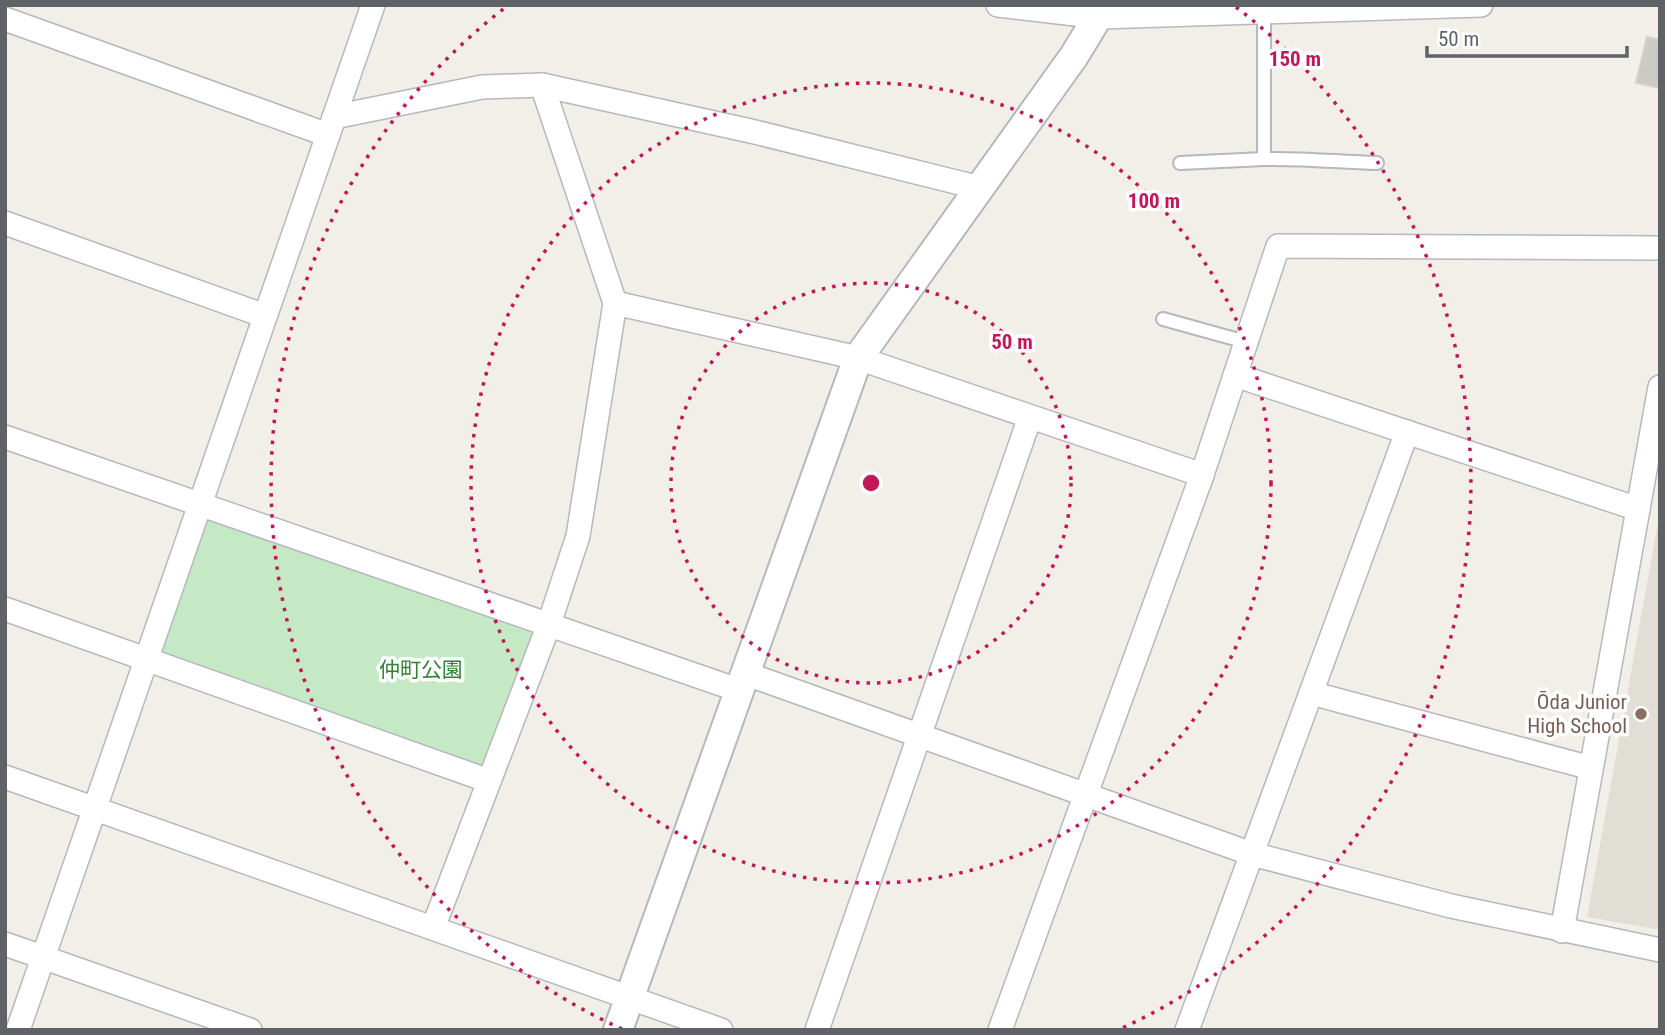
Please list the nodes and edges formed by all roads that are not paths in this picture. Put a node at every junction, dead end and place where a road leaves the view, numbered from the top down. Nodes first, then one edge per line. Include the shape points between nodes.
1 (373, 5) edge
2 (998, 5) edge
3 (1481, 5) edge
4 (1103, 11) edge
5 (1264, 12) junction
6 (5, 19) edge
7 (542, 85) junction
8 (331, 126) junction
9 (1264, 159) junction
10 (1180, 163) dead end
11 (1377, 163) dead end
12 (980, 188) junction
13 (5, 223) edge
14 (1660, 248) edge
15 (614, 303) junction
16 (265, 316) junction
17 (1163, 320) dead end
18 (1246, 342) junction
19 (858, 358) junction
20 (1235, 375) junction
21 (1660, 387) edge
22 (1030, 417) junction
23 (1406, 432) junction
24 (5, 437) edge
25 (1202, 475) junction
26 (200, 505) junction
27 (1638, 509) junction
28 (5, 609) edge
29 (548, 627) junction
30 (146, 659) junction
31 (741, 682) junction
32 (1311, 693) junction
33 (919, 736) junction
34 (1591, 768) junction
35 (5, 777) edge
36 (489, 782) junction
37 (1086, 795) junction
38 (94, 808) junction
39 (1252, 854) junction
40 (433, 928) junction
41 (1562, 931) junction
42 (5, 944) edge
43 (1660, 950) edge
44 (43, 957) junction
45 (629, 997) junction
46 (18, 1030) edge
47 (250, 1030) edge
48 (618, 1030) edge
49 (721, 1030) edge
50 (817, 1030) edge
51 (1000, 1030) edge
52 (1187, 1030) edge

1 - 8 street
2 - 4 street
3 - 5 street
4 - 5 street
4 - 12 street
5 - 9 lane
6 - 8 street
7 - 8 street via 482,87
7 - 12 street
7 - 15 street
8 - 16 street
9 - 10 lane
9 - 11 lane
12 - 19 street
13 - 16 street
14 - 18 street via 1279,246
15 - 19 street
15 - 29 street via 578,536
16 - 26 street
17 - 18 lane
18 - 20 street
19 - 22 street
19 - 31 street
20 - 23 street
20 - 25 street
21 - 27 street
22 - 25 street
22 - 33 street
23 - 27 street
23 - 32 street
24 - 26 street
25 - 37 street
26 - 29 street
26 - 30 street
27 - 34 street
28 - 30 street
29 - 31 street
29 - 36 street
30 - 36 street
30 - 38 street
31 - 33 street
31 - 45 street
32 - 34 street
32 - 39 street
33 - 37 street
33 - 50 street
34 - 41 street
35 - 38 street
36 - 40 street
37 - 39 street
37 - 51 street
38 - 40 street
38 - 44 street
39 - 41 street
39 - 52 street
40 - 45 street
41 - 43 street
42 - 44 street
44 - 46 street
44 - 47 street
45 - 48 street
45 - 49 street

